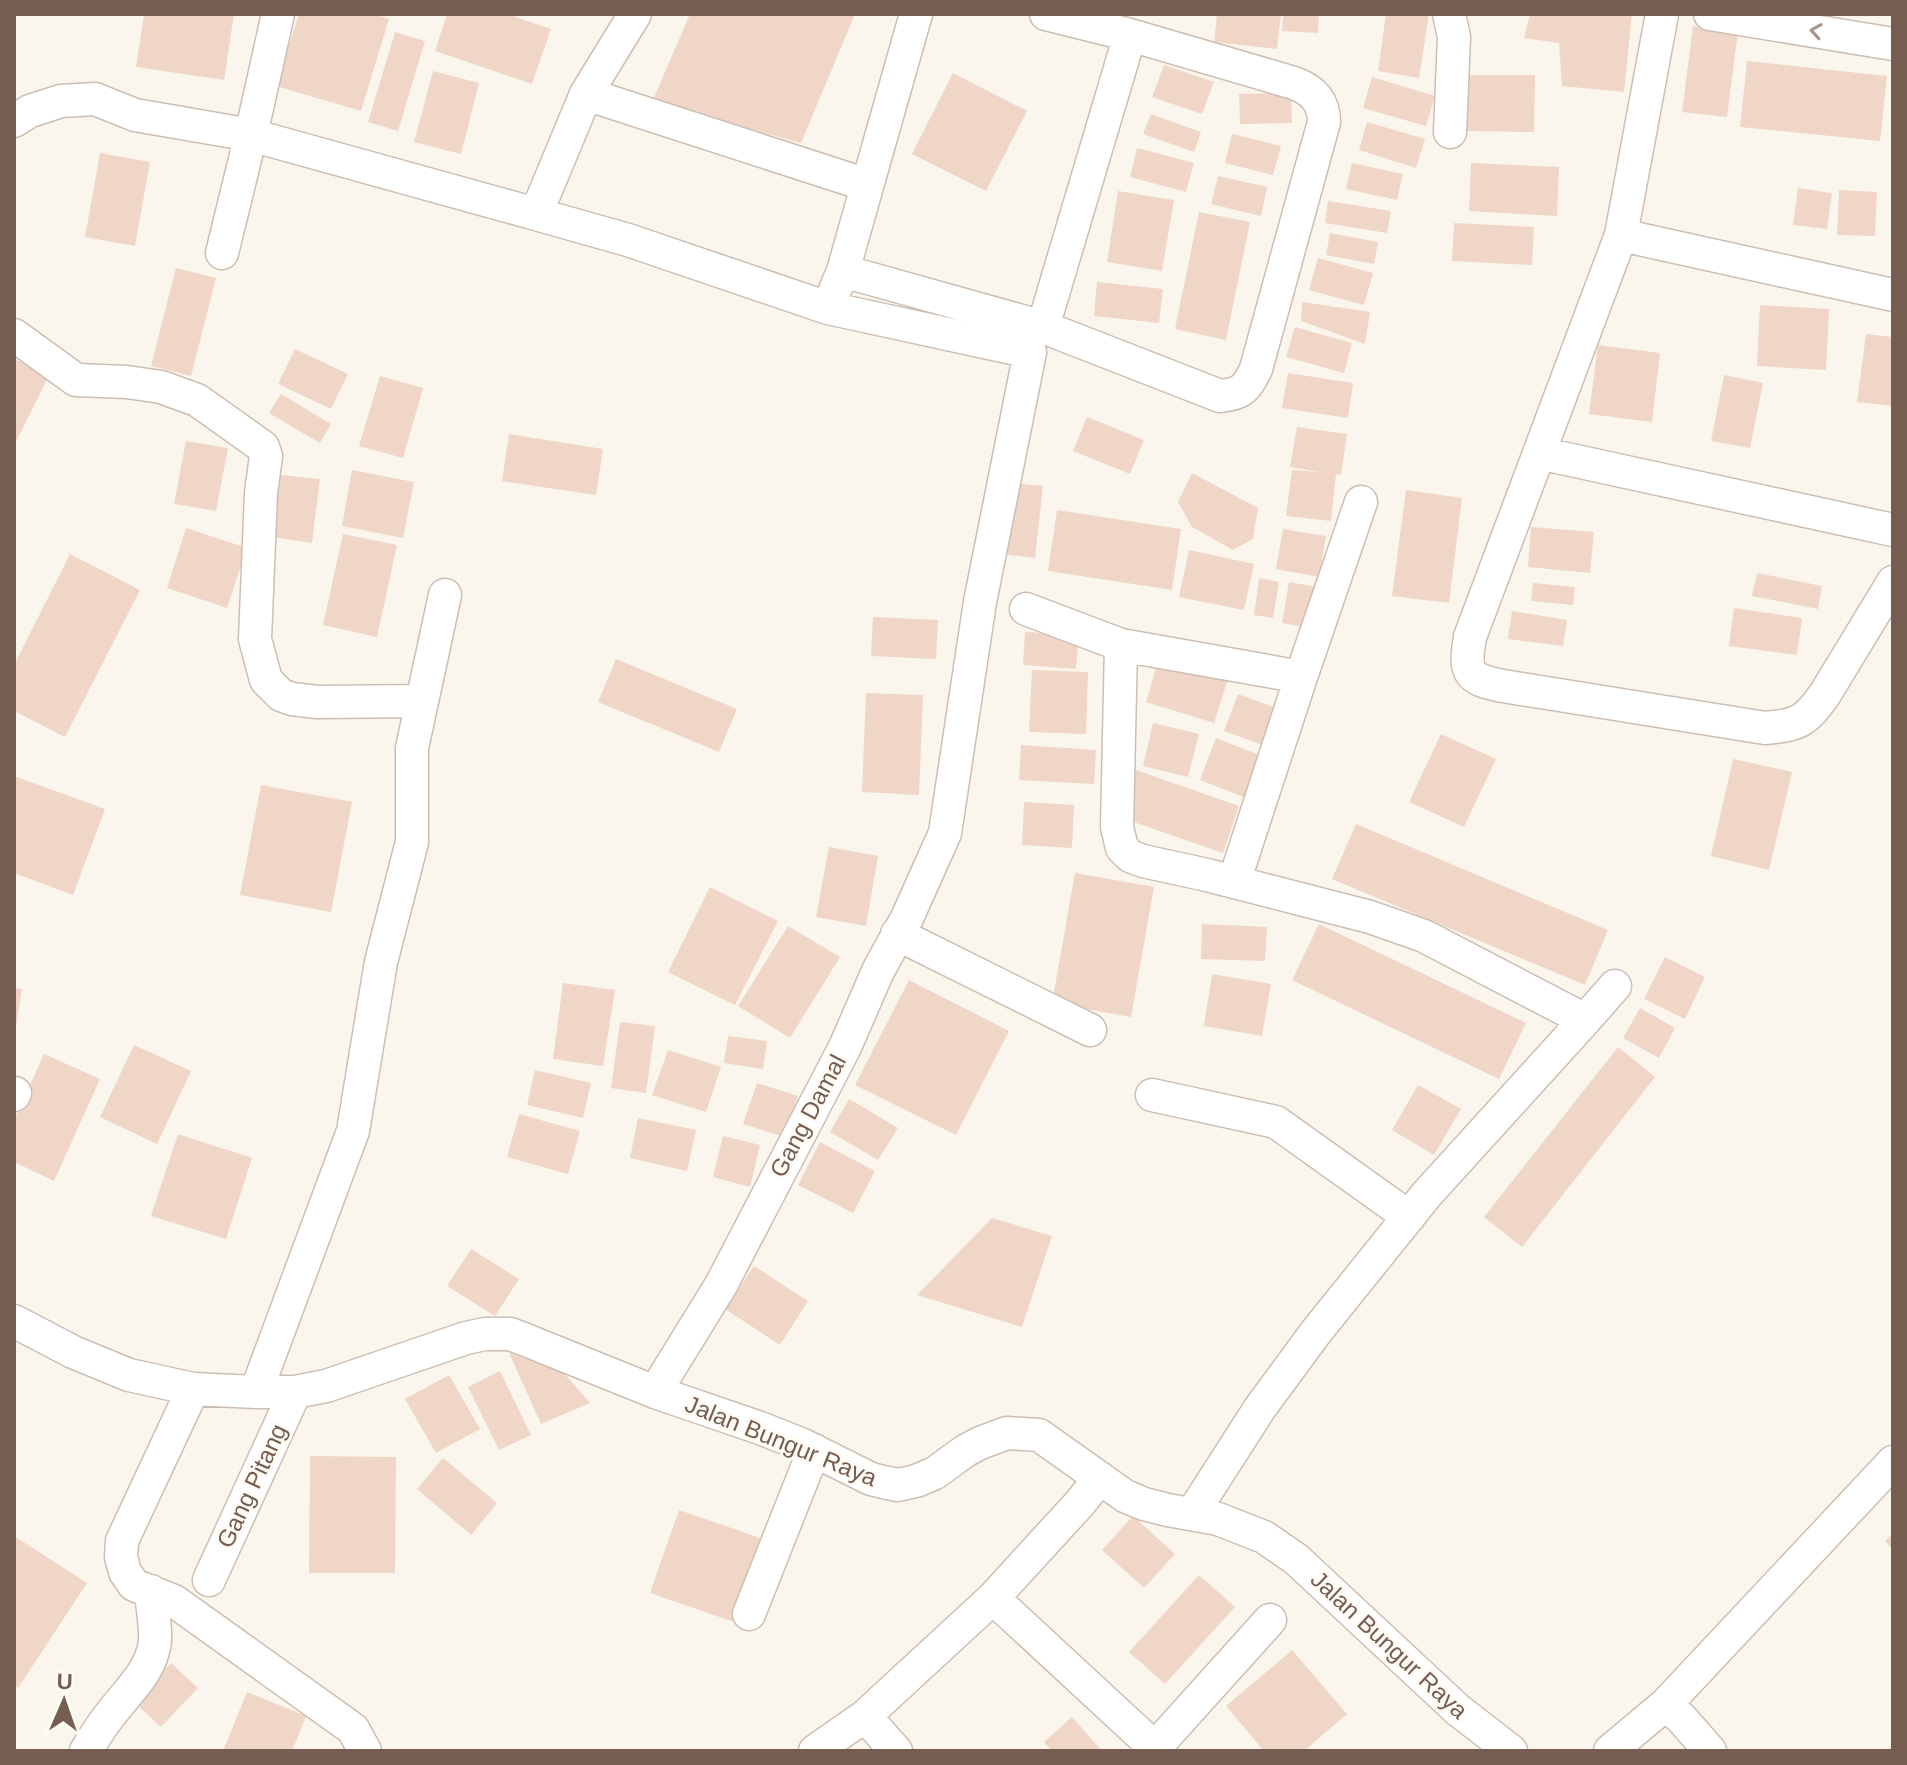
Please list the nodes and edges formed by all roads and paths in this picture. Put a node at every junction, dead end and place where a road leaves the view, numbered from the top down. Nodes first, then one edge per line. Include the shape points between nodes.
1 (278, 14) edge
2 (635, 14) edge
3 (916, 14) edge
4 (1046, 14) edge
5 (1449, 14) edge
6 (1662, 14) edge
7 (1710, 14) edge
8 (1130, 35) junction
9 (1893, 44) edge
10 (586, 94) junction
11 (14, 121) edge
12 (1450, 132) dead end
13 (251, 135) junction
14 (867, 185) junction
15 (536, 214) junction
16 (1621, 235) junction
17 (222, 253) dead end
18 (843, 271) junction
19 (1893, 295) edge
20 (828, 308) junction
21 (1043, 327) junction
22 (14, 335) edge
23 (1539, 453) junction
24 (1361, 502) dead end
25 (1893, 530) edge
26 (1893, 582) edge
27 (445, 595) dead end
28 (1026, 609) dead end
29 (1121, 645) junction
30 (1301, 677) junction
31 (422, 701) junction
32 (1234, 882) junction
33 (897, 934) junction
34 (1615, 986) dead end
35 (1585, 1020) junction
36 (1090, 1030) dead end
37 (1152, 1095) dead end
38 (1409, 1217) junction
39 (14, 1321) edge
40 (193, 1389) junction
41 (256, 1392) junction
42 (295, 1392) junction
43 (655, 1392) junction
44 (814, 1450) junction
45 (1893, 1462) edge
46 (1100, 1478) junction
47 (1192, 1514) junction
48 (209, 1580) dead end
49 (151, 1591) junction
50 (993, 1598) junction
51 (749, 1614) dead end
52 (1270, 1620) dead end
53 (1666, 1704) junction
54 (865, 1716) junction
55 (1154, 1750) edge
56 (86, 1751) edge
57 (365, 1751) edge
58 (815, 1751) edge
59 (896, 1751) edge
60 (1511, 1751) edge
61 (1610, 1751) edge
62 (1710, 1751) edge

1 - 13 street
2 - 10 street
3 - 14 street
4 - 8 street
5 - 12 street via 1454,37
6 - 16 street
9 -> 7 street
8 - 21 street
8 - 21 street via 1294,83 1320,101 1324,122 1256,369 1244,389 1220,396
10 - 14 street
10 - 15 street
11 - 13 street via 61,101 95,99 135,115
13 - 15 street
13 - 17 street
14 - 18 street
15 - 20 street
16 - 19 street
16 - 23 street
18 - 20 street
18 - 21 street
20 - 33 street, Gang Damal via 1030,352 980,602 945,833
22 - 31 street via 76,380 161,387 197,400 263,447 255,639 266,680 281,695 317,702
23 - 25 street
23 - 26 street via 1470,637 1468,669 1487,683 1765,728 1787,726 1813,711
24 - 30 street
27 - 31 street
28 - 29 street
29 - 30 street
29 - 32 street via 1117,827 1122,848 1143,861
30 - 32 street
31 - 41 street via 412,748 412,842 381,962 353,1131
32 - 35 street via 1424,936
33 - 36 street
33 - 43 street, Gang Damal via 845,1047 721,1285
34 - 35 street
35 - 38 street
37 - 38 street via 1276,1122
38 - 47 street via 1268,1397
39 - 40 street, Jalan Bungur Raya via 116,1371
40 - 41 street, Jalan Bungur Raya
40 - 49 street via 122,1541 125,1572 134,1585
41 - 42 street, Jalan Bungur Raya
42 - 43 street, Jalan Bungur Raya via 485,1334 510,1334
42 - 48 street, Gang Pitang
43 - 44 street, Jalan Bungur Raya
44 - 46 street, Jalan Bungur Raya via 871,1479 898,1485 935,1473 980,1443 1023,1433 1039,1435
44 - 51 street
45 - 53 street
46 - 47 street, Jalan Bungur Raya via 1144,1504
46 - 50 street
47 - 60 street, Jalan Bungur Raya via 1264,1537 1296,1559 1458,1710
49 - 56 street via 152,1657
49 - 57 street via 174,1601 353,1729
50 - 54 street
50 - 55 street
52 - 55 street
53 - 61 street
53 - 62 street
54 - 58 street
54 - 59 street

